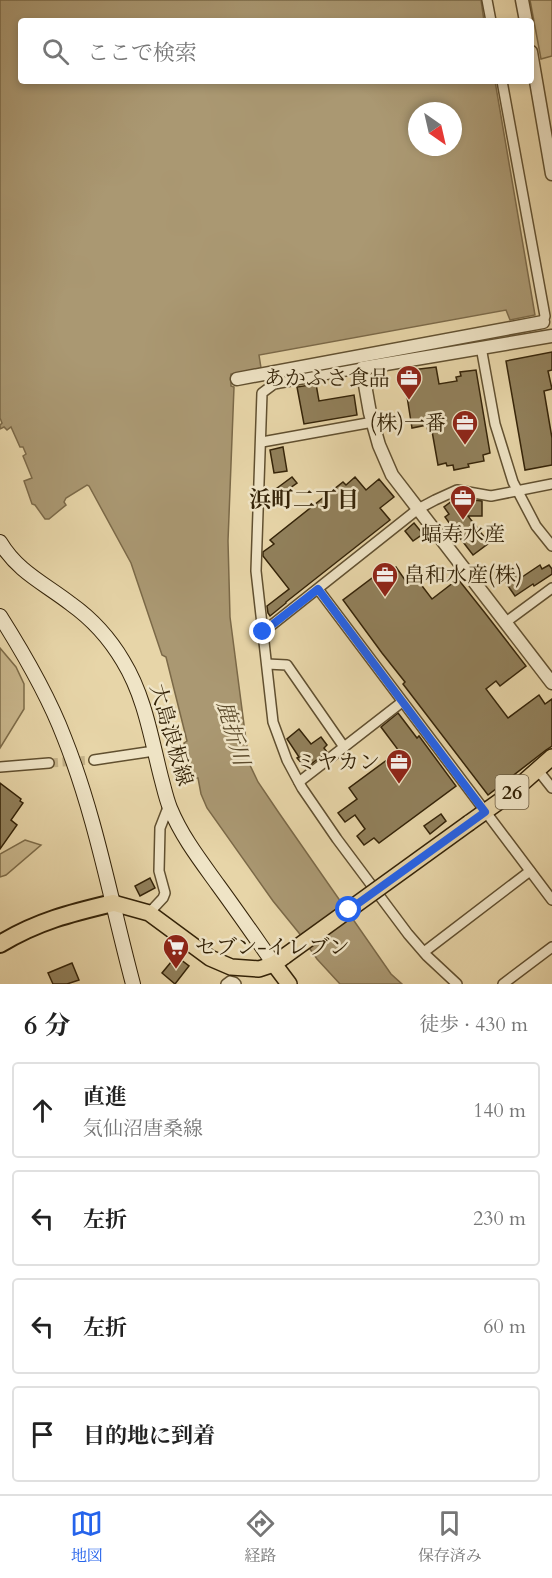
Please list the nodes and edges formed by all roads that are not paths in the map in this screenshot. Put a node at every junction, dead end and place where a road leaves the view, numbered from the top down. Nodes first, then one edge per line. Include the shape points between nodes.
1 (487, 0) edge
2 (522, 0) edge
3 (490, 18) edge
4 (525, 18) edge
5 (534, 66) edge
6 (503, 84) edge
7 (548, 129) edge
8 (552, 174) edge
9 (543, 322) joint
10 (552, 336) edge
11 (481, 347) junction
12 (362, 368) junction
13 (237, 378) dead end
14 (372, 422) junction
15 (262, 442) junction
16 (552, 484) edge
17 (518, 491) junction
18 (418, 509) junction
19 (0, 542) edge
20 (552, 546) edge
21 (552, 588) edge
22 (318, 589) junction
23 (0, 616) edge
24 (506, 622) junction
25 (263, 632) junction
26 (267, 664) junction
27 (552, 682) edge
28 (402, 702) junction
29 (344, 747) junction
30 (154, 751) junction
31 (552, 757) edge
32 (94, 760) tunnel mouth
33 (49, 763) tunnel mouth
34 (0, 767) edge
35 (537, 769) junction
36 (299, 782) junction
37 (552, 788) edge
38 (169, 805) junction
39 (485, 812) junction
40 (530, 872) junction
41 (552, 900) edge
42 (113, 903) junction
43 (148, 914) junction
44 (0, 944) edge
45 (552, 947) edge
46 (424, 952) junction
47 (279, 959) junction
48 (133, 984) edge
49 (226, 984) edge
50 (236, 984) edge
51 (289, 984) edge
52 (457, 984) edge
53 (503, 984) edge

1 - 3 street
2 - 4 street
5 - 7 street
6 - 9 street
7 - 8 street
9 - 13 street
10 - 11 street
11 - 12 street
11 - 17 street via 495,424
12 - 14 street
12 - 15 street via 274,384 262,393
14 - 15 street
14 - 18 street via 392,475
15 - 25 street via 256,571
16 - 17 street
17 - 18 street via 491,496 457,490
17 - 20 street via 536,526
18 - 22 street
18 - 24 street
19 - 30 main road, 大島浪板線 via 23,570 71,604 107,638 135,684
21 - 24 street
22 - 25 street
22 - 28 street
23 - 42 main road via 40,685 64,737 89,810
24 - 27 street
25 - 26 street
26 - 29 street via 287,665
26 - 36 street via 273,722
28 - 29 street
28 - 39 street
29 - 36 street
30 - 32 street
30 - 38 main road, 大島浪板線
31 - 35 main road, 26
33 - 34 street
35 - 37 street
35 - 39 main road, 26
36 - 46 street
38 - 43 street via 160,828 159,871 165,892
38 - 47 main road, 大島浪板線 via 192,850
39 - 40 street
39 - 47 main road, 26, bridge
40 - 41 street
40 - 46 street
42 - 43 main road, 26
42 - 44 highway via 58,917
42 - 48 main road
43 - 47 main road, 26 via 210,958 231,967 259,969
45 - 53 street
46 - 52 street
47 - 51 main road
49 - 50 street

